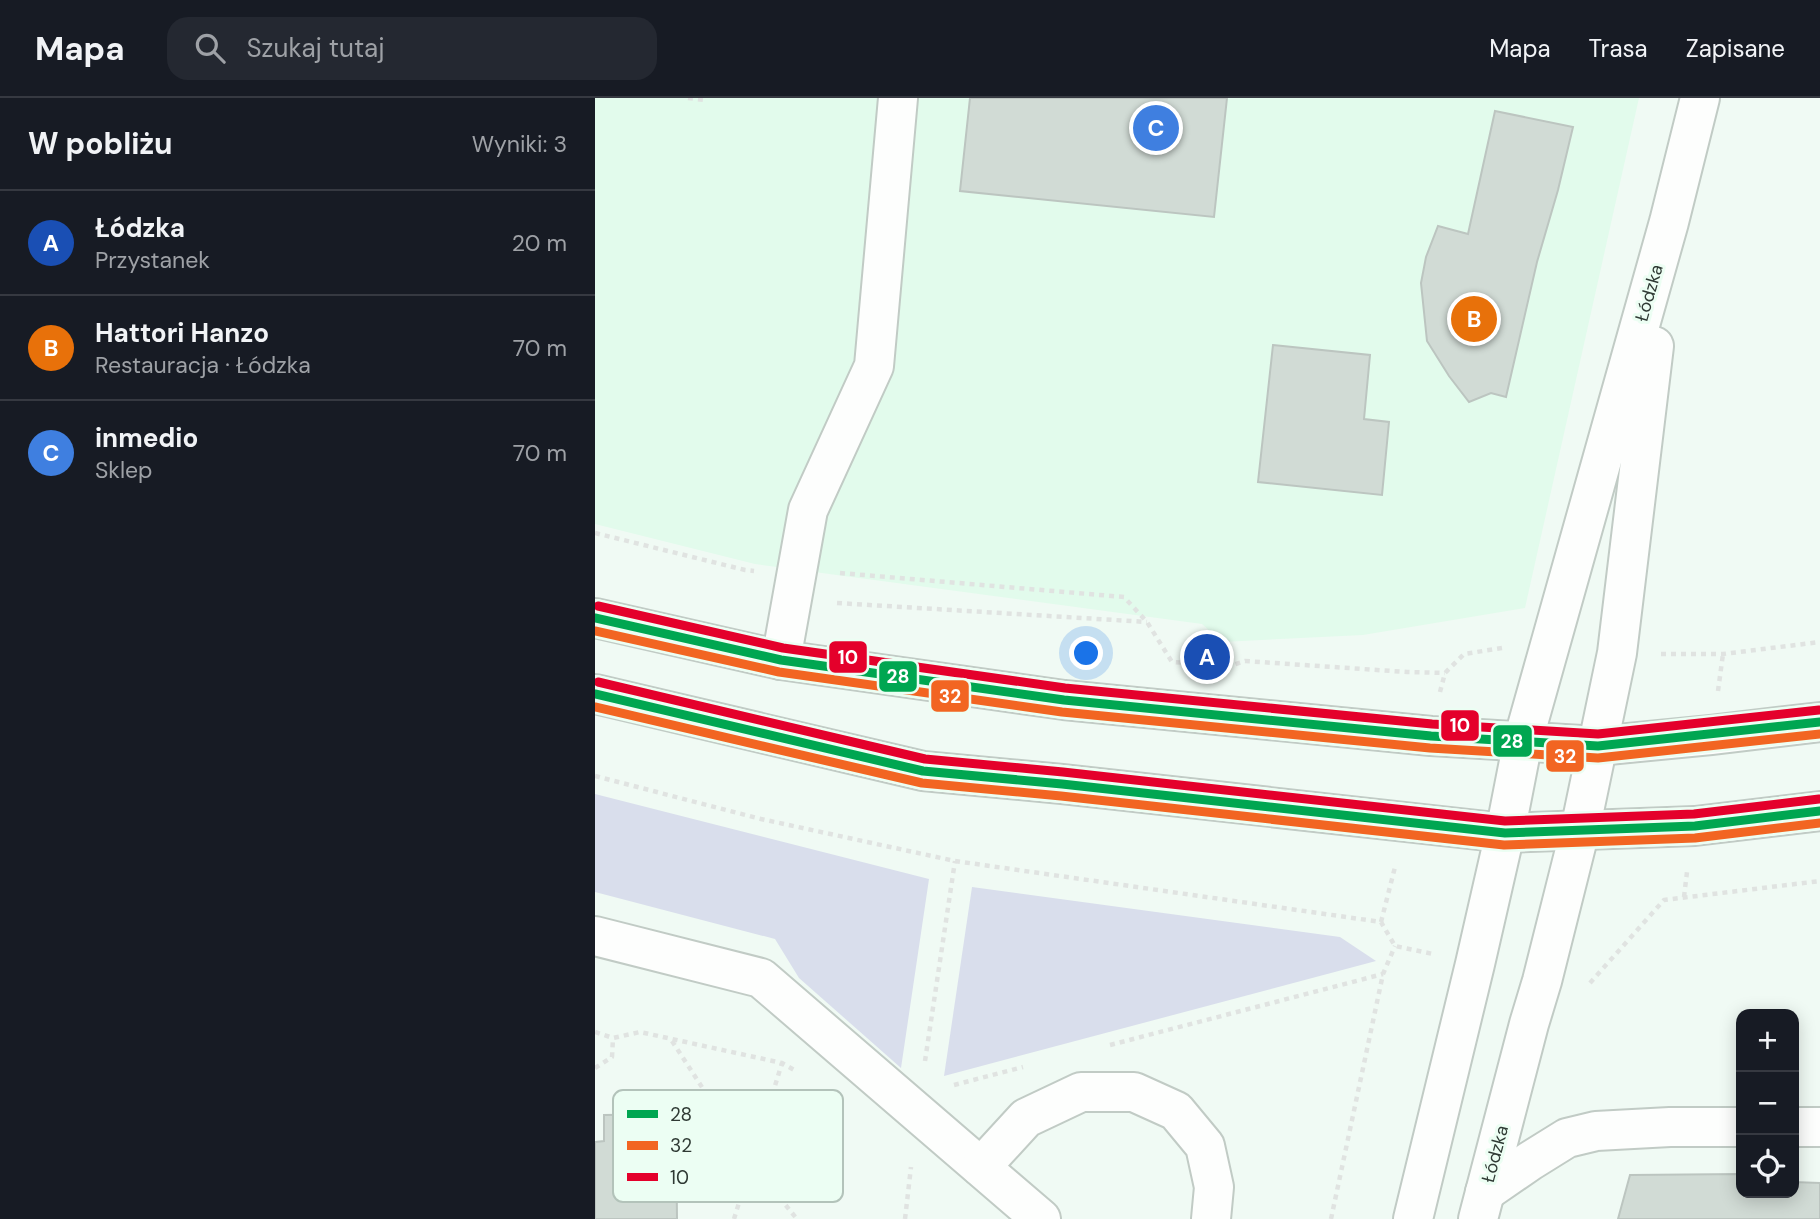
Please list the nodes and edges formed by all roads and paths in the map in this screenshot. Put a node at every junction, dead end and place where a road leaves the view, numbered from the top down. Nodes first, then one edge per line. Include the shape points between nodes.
1 (688, 98) edge
2 (898, 98) edge
3 (1700, 98) edge
4 (705, 100) dead end
5 (1669, 222) junction
6 (595, 533) edge
7 (745, 570) junction
8 (795, 585) junction
9 (596, 616) edge
10 (1147, 622) junction
11 (1820, 642) edge
12 (1514, 646) dead end
13 (1653, 654) dead end
14 (1723, 654) junction
15 (781, 660) junction
16 (595, 694) edge
17 (1717, 697) dead end
18 (1820, 722) edge
19 (1523, 741) junction
20 (1598, 746) junction
21 (595, 776) edge
22 (1820, 811) edge
23 (1580, 830) junction
24 (1505, 833) junction
25 (955, 861) junction
26 (1687, 872) dead end
27 (1391, 879) dead end
28 (1820, 881) edge
29 (1684, 897) junction
30 (1381, 922) junction
31 (595, 936) edge
32 (1395, 946) junction
33 (1444, 957) dead end
34 (1383, 974) junction
35 (1583, 990) dead end
36 (595, 1032) edge
37 (613, 1038) junction
38 (671, 1041) junction
39 (1106, 1046) dead end
40 (782, 1063) junction
41 (1026, 1066) dead end
42 (595, 1068) edge
43 (805, 1076) dead end
44 (703, 1090) edge
45 (774, 1090) edge
46 (918, 1112) junction
47 (1736, 1127) edge
48 (1799, 1127) edge
49 (1820, 1128) edge
50 (981, 1167) junction
51 (740, 1202) edge
52 (783, 1202) edge
53 (1482, 1206) edge
54 (734, 1219) edge
55 (797, 1219) edge
56 (1041, 1219) edge
57 (1211, 1219) edge
58 (1331, 1219) edge
59 (1413, 1219) edge

1 - 4 path
2 - 8 street via 874,366 809,510
3 - 5 street, Łódzka
5 - 19 street, Łódzka
5 - 20 street, Łódzka via 1617,653
6 - 7 path
7 - 8 path
7 - 8 path via 754,584
8 - 10 path via 835,603
8 - 10 path via 823,572 1124,597
8 - 15 street
9 - 15 street
10 - 12 path via 1172,662 1219,666 1245,662 1445,673 1464,654
11 - 14 path
13 - 14 path
14 - 17 path
15 - 19 street via 1064,700
16 - 24 street via 923,771
18 - 20 street
19 - 20 street
19 - 24 street, Łódzka
20 - 23 street, Łódzka
21 - 25 path via 761,819
22 - 23 street via 1696,825
23 - 24 street
23 - 53 street, Łódzka
24 - 59 street, Łódzka
25 - 30 path
25 - 46 path
26 - 29 path
27 - 30 path
28 - 29 path
29 - 35 path via 1664,900
30 - 32 path
31 - 46 street via 761,978
32 - 33 path
32 - 34 path
34 - 39 path
34 - 58 path
36 - 37 path
37 - 38 path via 639,1032
37 - 42 path via 612,1058
38 - 40 path
38 - 44 path
40 - 43 path
40 - 45 path
41 - 46 path via 947,1087
46 - 50 street
47 - 53 street via 1596,1131 1567,1138 1530,1161
48 - 49 street
50 - 56 street
50 - 57 street via 1026,1118 1081,1092 1134,1092 1176,1111 1205,1146 1214,1187
51 - 54 path
52 - 55 path

